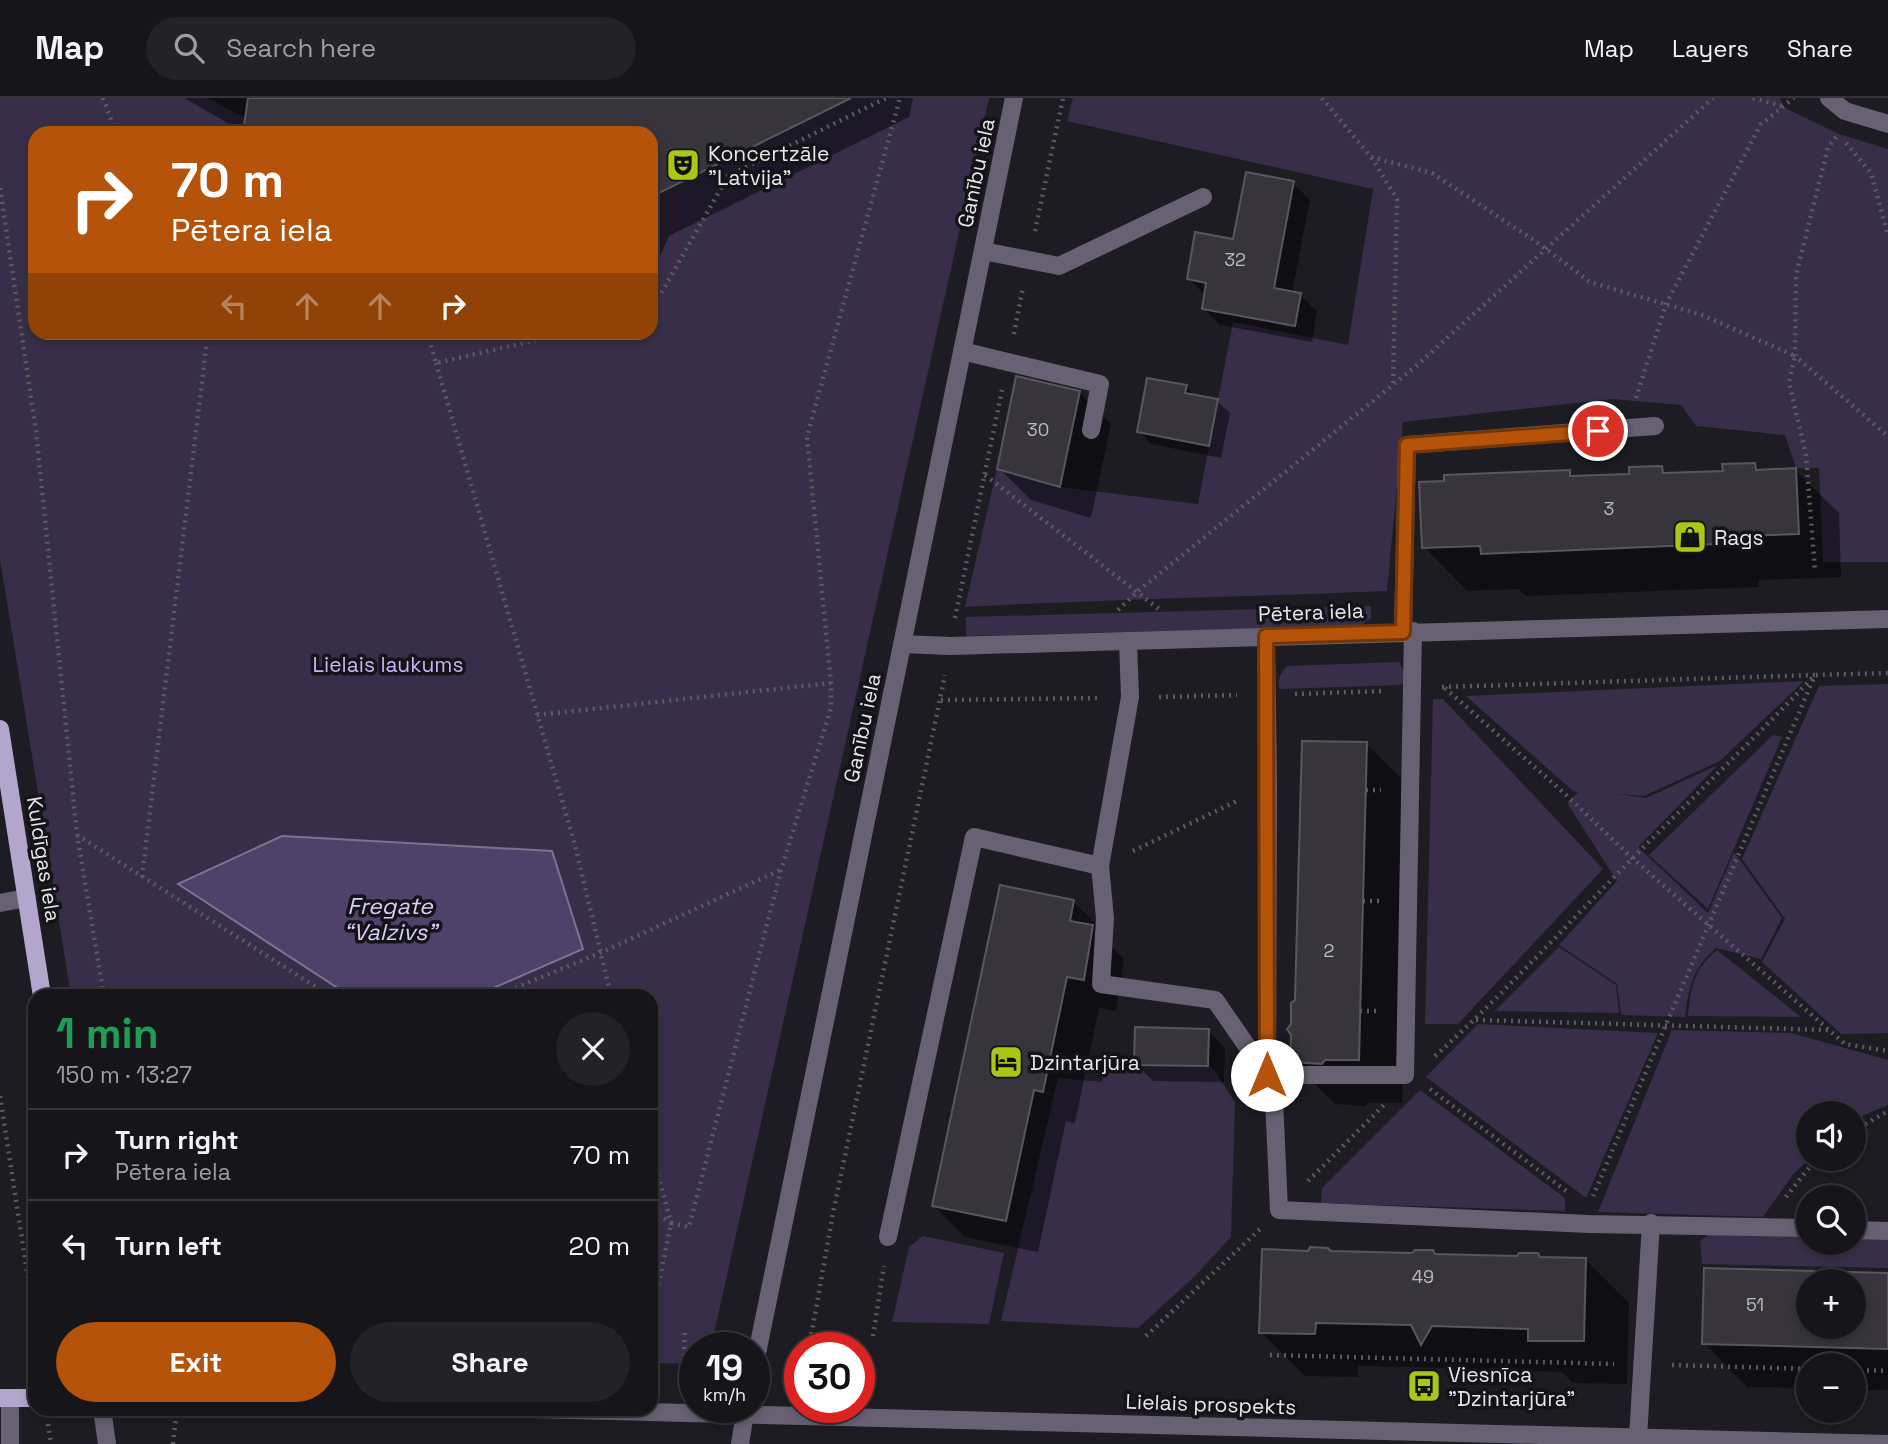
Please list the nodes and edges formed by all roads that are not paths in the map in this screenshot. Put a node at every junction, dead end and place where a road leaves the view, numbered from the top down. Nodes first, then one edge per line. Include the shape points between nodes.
1 (1014, 98) edge
2 (1829, 98) edge
3 (1888, 124) edge
4 (1203, 197) dead end
5 (983, 251) junction
6 (962, 351) junction
7 (1655, 426) dead end
8 (1091, 430) dead end
9 (1888, 619) edge
10 (1408, 632) junction
11 (1266, 636) junction
12 (1128, 642) junction
13 (902, 644) junction
14 (0, 729) edge
15 (1100, 866) junction
16 (27, 898) junction
17 (0, 903) edge
18 (41, 989) edge
19 (1267, 1075) junction
20 (1651, 1223) junction
21 (1796, 1228) edge
22 (1866, 1230) edge
23 (1888, 1231) edge
24 (888, 1237) road end
25 (761, 1332) edge
26 (5, 1398) edge
27 (28, 1398) edge
28 (658, 1410) edge
29 (679, 1410) edge
30 (770, 1412) edge
31 (103, 1416) edge
32 (743, 1423) edge
33 (1638, 1437) junction
34 (1413, 1438) edge
35 (1616, 1440) edge
36 (10, 1444) edge
37 (107, 1444) edge
38 (740, 1444) edge
39 (1888, 1444) edge

1 - 5 street, Ganību iela
2 - 3 street via 1845,111
4 - 5 street via 1059,266
5 - 6 street, Ganību iela
6 - 8 street via 1100,384
6 - 13 street, Ganību iela
7 - 10 street via 1407,445
9 - 10 street, Pētera iela
10 - 11 street, Pētera iela
10 - 19 street via 1412,690 1405,1075
11 - 12 street, Pētera iela
11 - 19 street
12 - 13 street, Pētera iela
12 - 15 street via 1130,697
13 - 25 street, Ganību iela
14 - 16 main road, Kuldīgas iela
15 - 19 street via 1105,918 1101,984 1216,1000
15 - 24 street via 974,837
16 - 17 street
16 - 18 main road, Kuldīgas iela
19 - 20 street via 1274,1099 1279,1210 1589,1216
20 - 21 street
20 - 33 street
22 - 23 street
26 - 27 main road
26 - 36 street
28 - 29 street, Lielais prospekts
30 - 34 street, Lielais prospekts
31 - 37 street
32 - 38 street
33 - 35 street, Lielais prospekts
33 - 39 street, Lielais prospekts
34 - 35 street, Lielais prospekts

